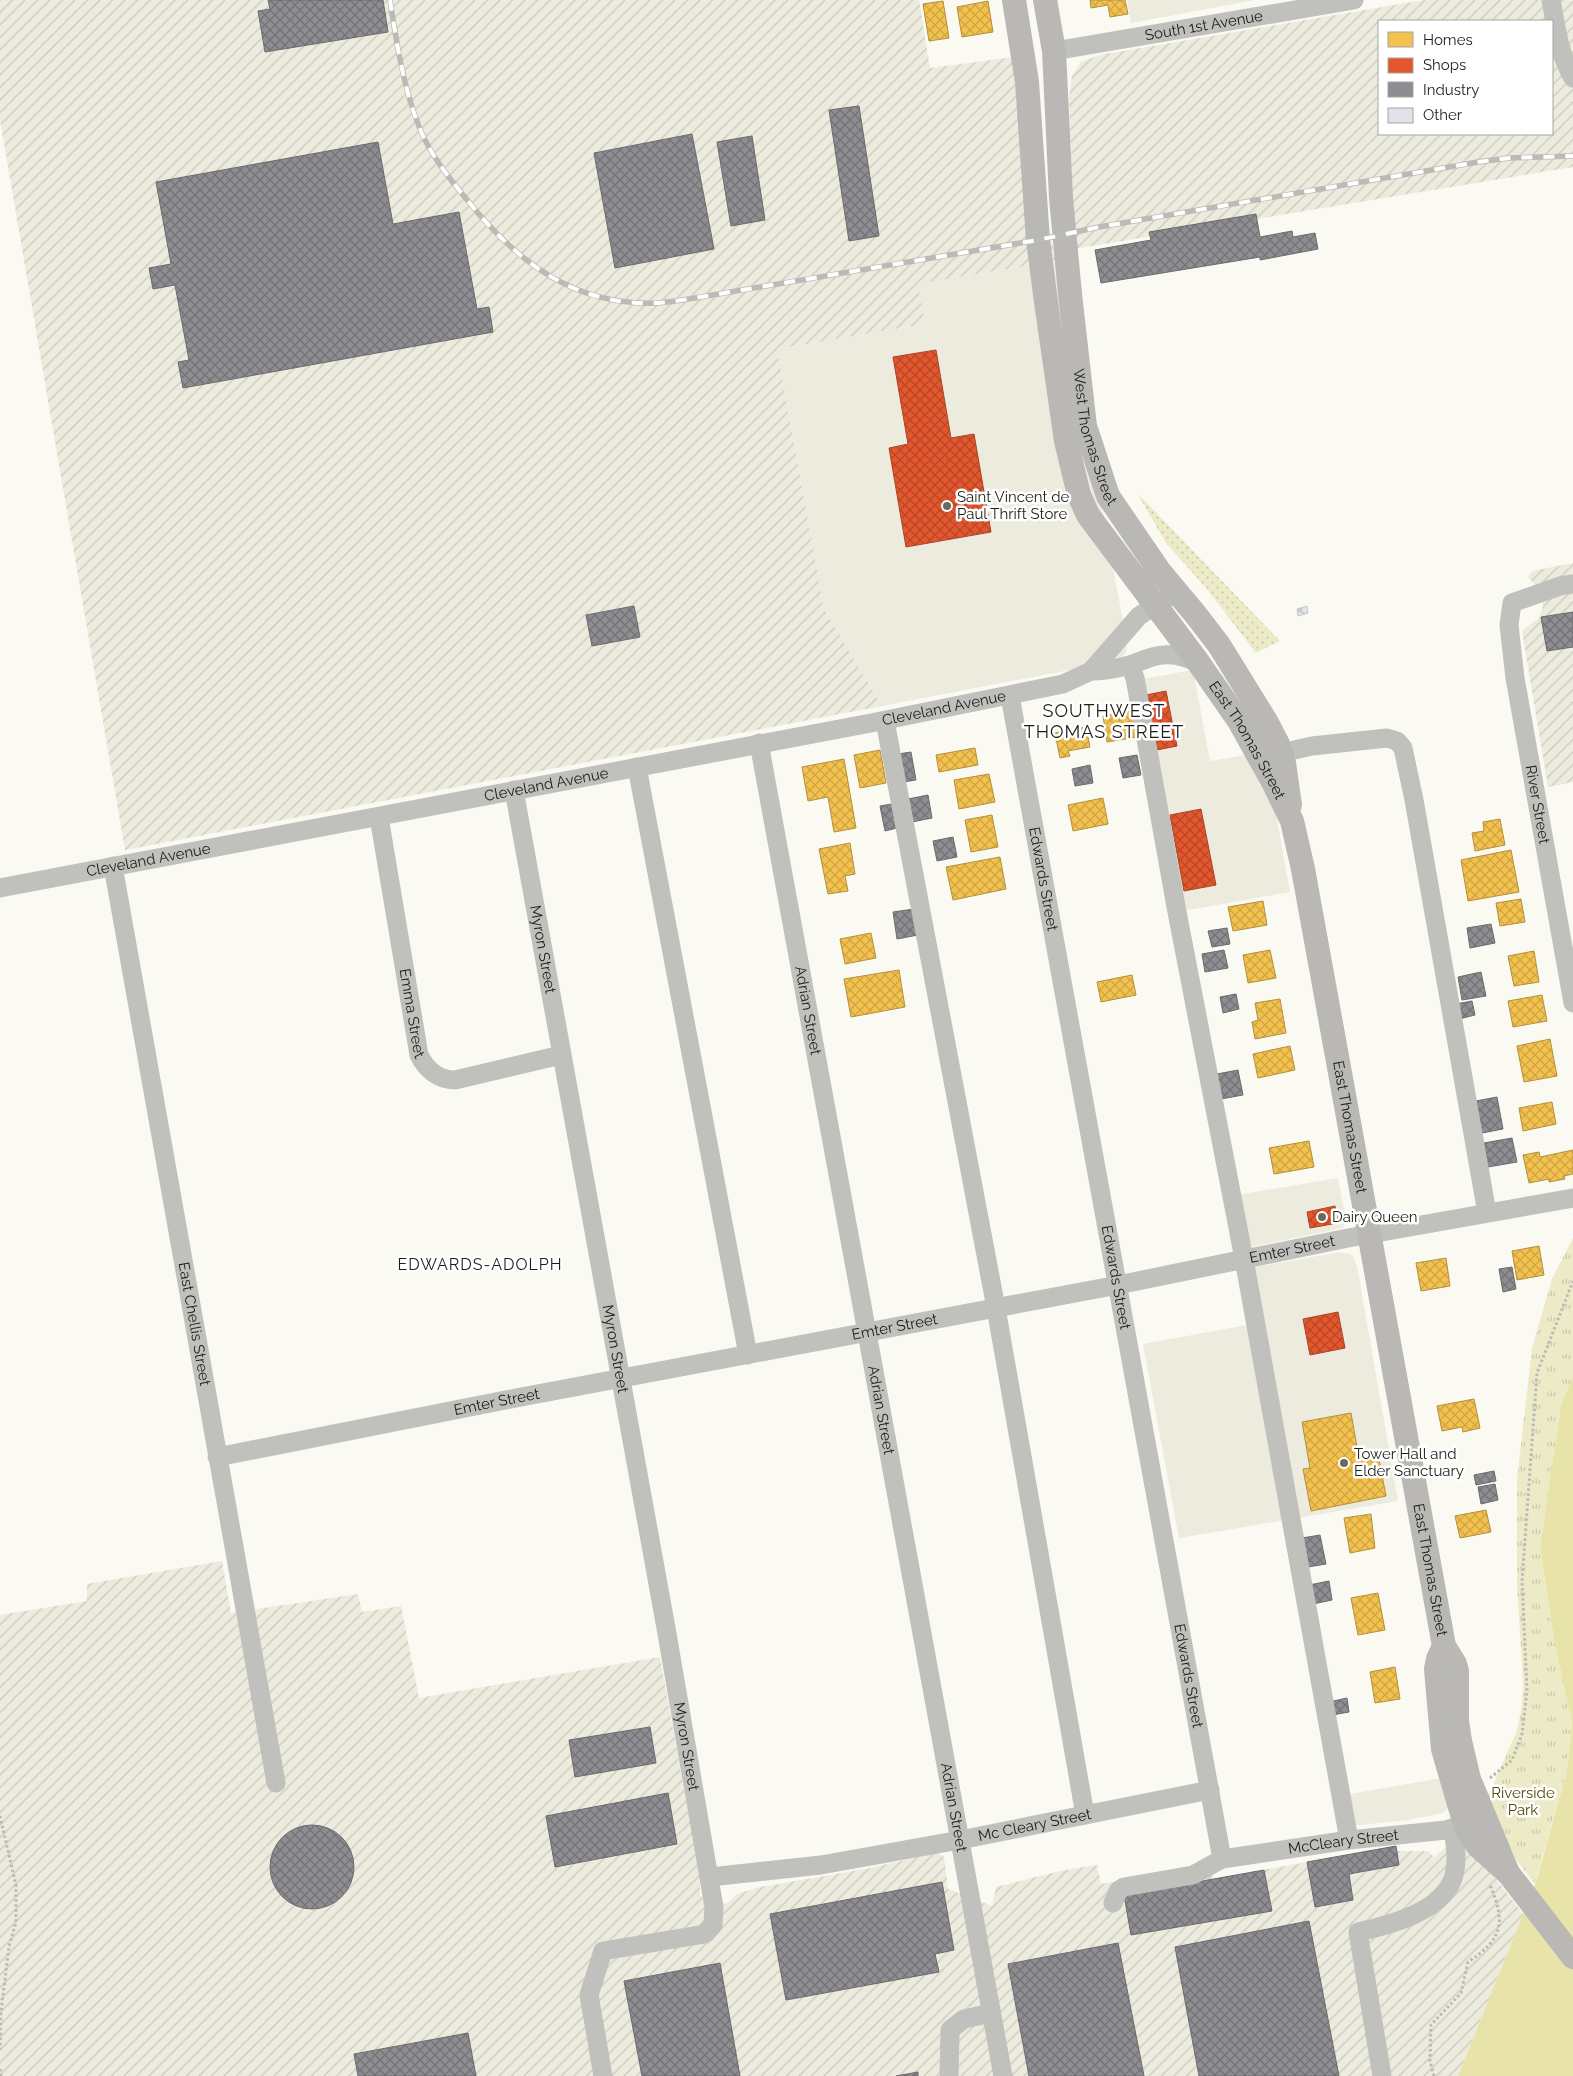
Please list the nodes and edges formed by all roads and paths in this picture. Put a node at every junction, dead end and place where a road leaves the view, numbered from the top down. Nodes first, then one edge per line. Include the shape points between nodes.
1 (1014, 0) edge
2 (1020, 0) edge
3 (1045, 0) edge
4 (1354, 0) edge
5 (1551, 0) edge
6 (1054, 52) junction
7 (1573, 78) edge
8 (1573, 584) edge
9 (1176, 592) junction
10 (1154, 605) junction
11 (1198, 662) junction
12 (1130, 665) junction
13 (1091, 671) junction
14 (1010, 696) junction
15 (885, 721) junction
16 (759, 743) junction
17 (1281, 753) junction
18 (637, 767) junction
19 (514, 790) junction
20 (379, 817) junction
21 (1292, 821) junction
22 (113, 866) junction
23 (0, 888) edge
24 (1573, 1003) edge
25 (561, 1055) junction
26 (1573, 1198) edge
27 (1488, 1213) junction
28 (1369, 1234) junction
29 (1244, 1259) junction
30 (1573, 1281) edge
31 (1118, 1285) junction
32 (996, 1308) junction
33 (867, 1332) junction
34 (748, 1355) junction
35 (620, 1379) junction
36 (217, 1457) junction
37 (1444, 1646) junction
38 (1485, 1781) dead end
39 (276, 1783) dead end
40 (1210, 1790) junction
41 (1085, 1815) junction
42 (0, 1816) edge
43 (1458, 1826) junction
44 (960, 1840) junction
45 (1349, 1840) junction
46 (1222, 1859) junction
47 (1498, 1876) junction
48 (710, 1877) junction
49 (1113, 1903) dead end
50 (1573, 1956) edge
51 (991, 2014) junction
52 (0, 2049) edge
53 (0, 2069) edge
54 (1, 2076) edge
55 (603, 2076) edge
56 (949, 2076) edge
57 (1003, 2076) edge
58 (1382, 2076) edge
59 (1434, 2076) edge

1 - 10 main road, West Thomas Street via 1027,82 1038,240 1066,441 1088,515
2 - 6 main road via 1032,45 1036,50
3 - 6 main road, West Thomas Street
4 - 6 street, South 1st Avenue
5 - 7 street via 1558,40
6 - 9 main road, West Thomas Street via 1061,198 1084,426 1108,496
8 - 24 street, River Street via 1512,604 1508,625
9 - 10 street, Cleveland Avenue
9 - 17 main road, West Thomas Street via 1211,634 1240,677
10 - 11 main road, West Thomas Street
10 - 13 street, Cleveland Avenue via 1139,616
11 - 12 street, Cleveland Avenue via 1172,655 1155,656
11 - 21 main road, East Thomas Street via 1239,721
12 - 13 street, Cleveland Avenue
12 - 29 street
13 - 14 street, Cleveland Avenue via 1062,684
14 - 15 street, Cleveland Avenue
14 - 31 street, Edwards Street
15 - 16 street, Cleveland Avenue
15 - 32 street
16 - 18 street, Cleveland Avenue
16 - 33 street, Adrian Street
17 - 21 main road, West Thomas Street
17 - 27 street via 1312,746 1387,738 1397,741 1403,748
18 - 19 street, Cleveland Avenue
18 - 34 street
19 - 20 street, Cleveland Avenue
19 - 25 street, Myron Street
20 - 22 street, Cleveland Avenue
20 - 25 street, Emma Street via 423,1064 440,1077 455,1080
21 - 28 main road, East Thomas Street
22 - 23 street, Cleveland Avenue
22 - 36 street, East Chellis Street
25 - 35 street, Myron Street
26 - 27 street, Emter Street
27 - 28 street, Emter Street
28 - 29 street, Emter Street
28 - 37 main road, East Thomas Street
29 - 31 street, Emter Street
29 - 45 street
30 - 38 path via 1537,1373 1522,1581 1526,1691 1522,1734 1512,1760
31 - 32 street, Emter Street
31 - 40 street, Edwards Street
32 - 33 street, Emter Street
32 - 41 street
33 - 34 street, Emter Street
33 - 44 street, Adrian Street
34 - 35 street, Emter Street
35 - 36 street, Emter Street
35 - 48 street, Myron Street
36 - 39 street, East Chellis Street
37 - 43 main road, East Thomas Street via 1436,1669 1441,1737
37 - 47 main road, East Thomas Street via 1457,1671 1460,1741
40 - 41 street, Mc Cleary Street
40 - 46 street, Edwards Street
41 - 44 street, Mc Cleary Street
42 - 52 path via 16,1886 16,1922 8,1947
43 - 45 street, McCleary Street
43 - 47 main road, East Thomas Street via 1475,1842
43 - 58 street via 1457,1860 1448,1888 1410,1917 1358,1932
44 - 48 street, Mc Cleary Street via 821,1865
44 - 51 street, Adrian Street
45 - 46 street, McCleary Street
46 - 49 street via 1193,1875 1124,1887 1116,1894
47 - 50 main road
47 - 59 path via 1499,1929 1492,1944 1468,1962 1461,1993 1432,2025 1430,2061
48 - 55 street, Myron Street via 713,1925 705,1934 603,1951 589,1995
51 - 56 street via 964,2019 950,2030
51 - 57 street, Adrian Street
53 - 54 path

